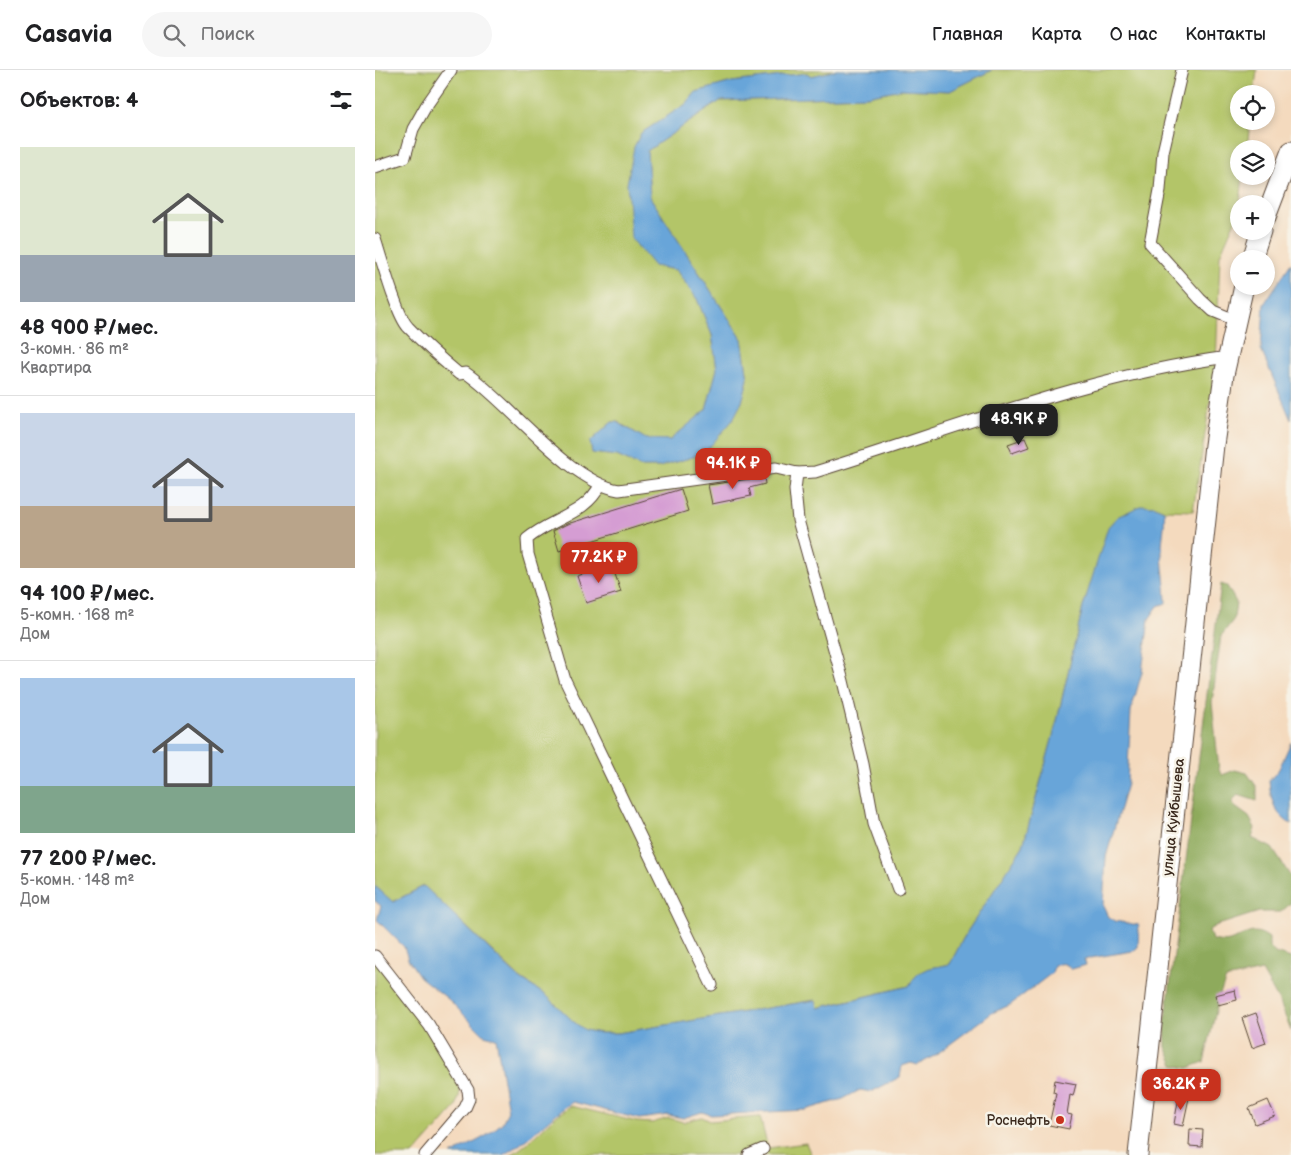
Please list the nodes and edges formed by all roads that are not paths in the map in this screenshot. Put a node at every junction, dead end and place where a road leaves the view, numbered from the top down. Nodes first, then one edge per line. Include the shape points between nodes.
1 (451, 70) edge
2 (1182, 70) edge
3 (1291, 151) edge
4 (375, 167) edge
5 (1274, 195) edge
6 (375, 239) edge
7 (1242, 295) edge
8 (1235, 320) junction
9 (1227, 357) junction
10 (797, 473) junction
11 (600, 485) junction
12 (898, 889) dead end
13 (375, 956) edge
14 (712, 985) dead end
15 (763, 1149) dead end
16 (425, 1155) edge
17 (749, 1155) edge
18 (1138, 1155) edge

1 - 4 street via 421,114 405,157
2 - 8 street via 1163,152 1161,190 1150,243 1213,311
3 - 5 highway
6 - 11 street via 408,328 459,374 466,373 487,388 564,461
7 - 8 highway, улица Куйбышева
8 - 9 highway, улица Куйбышева
9 - 10 street via 1161,366 1117,377 976,418 815,472
9 - 18 highway, улица Куйбышева via 1210,479
10 - 11 street via 776,468 619,490
10 - 12 street via 798,520 843,681 874,824
11 - 14 street via 585,506 538,530 527,540 528,554 565,680
13 - 16 street via 429,1024 468,1090 465,1108
15 - 17 street

